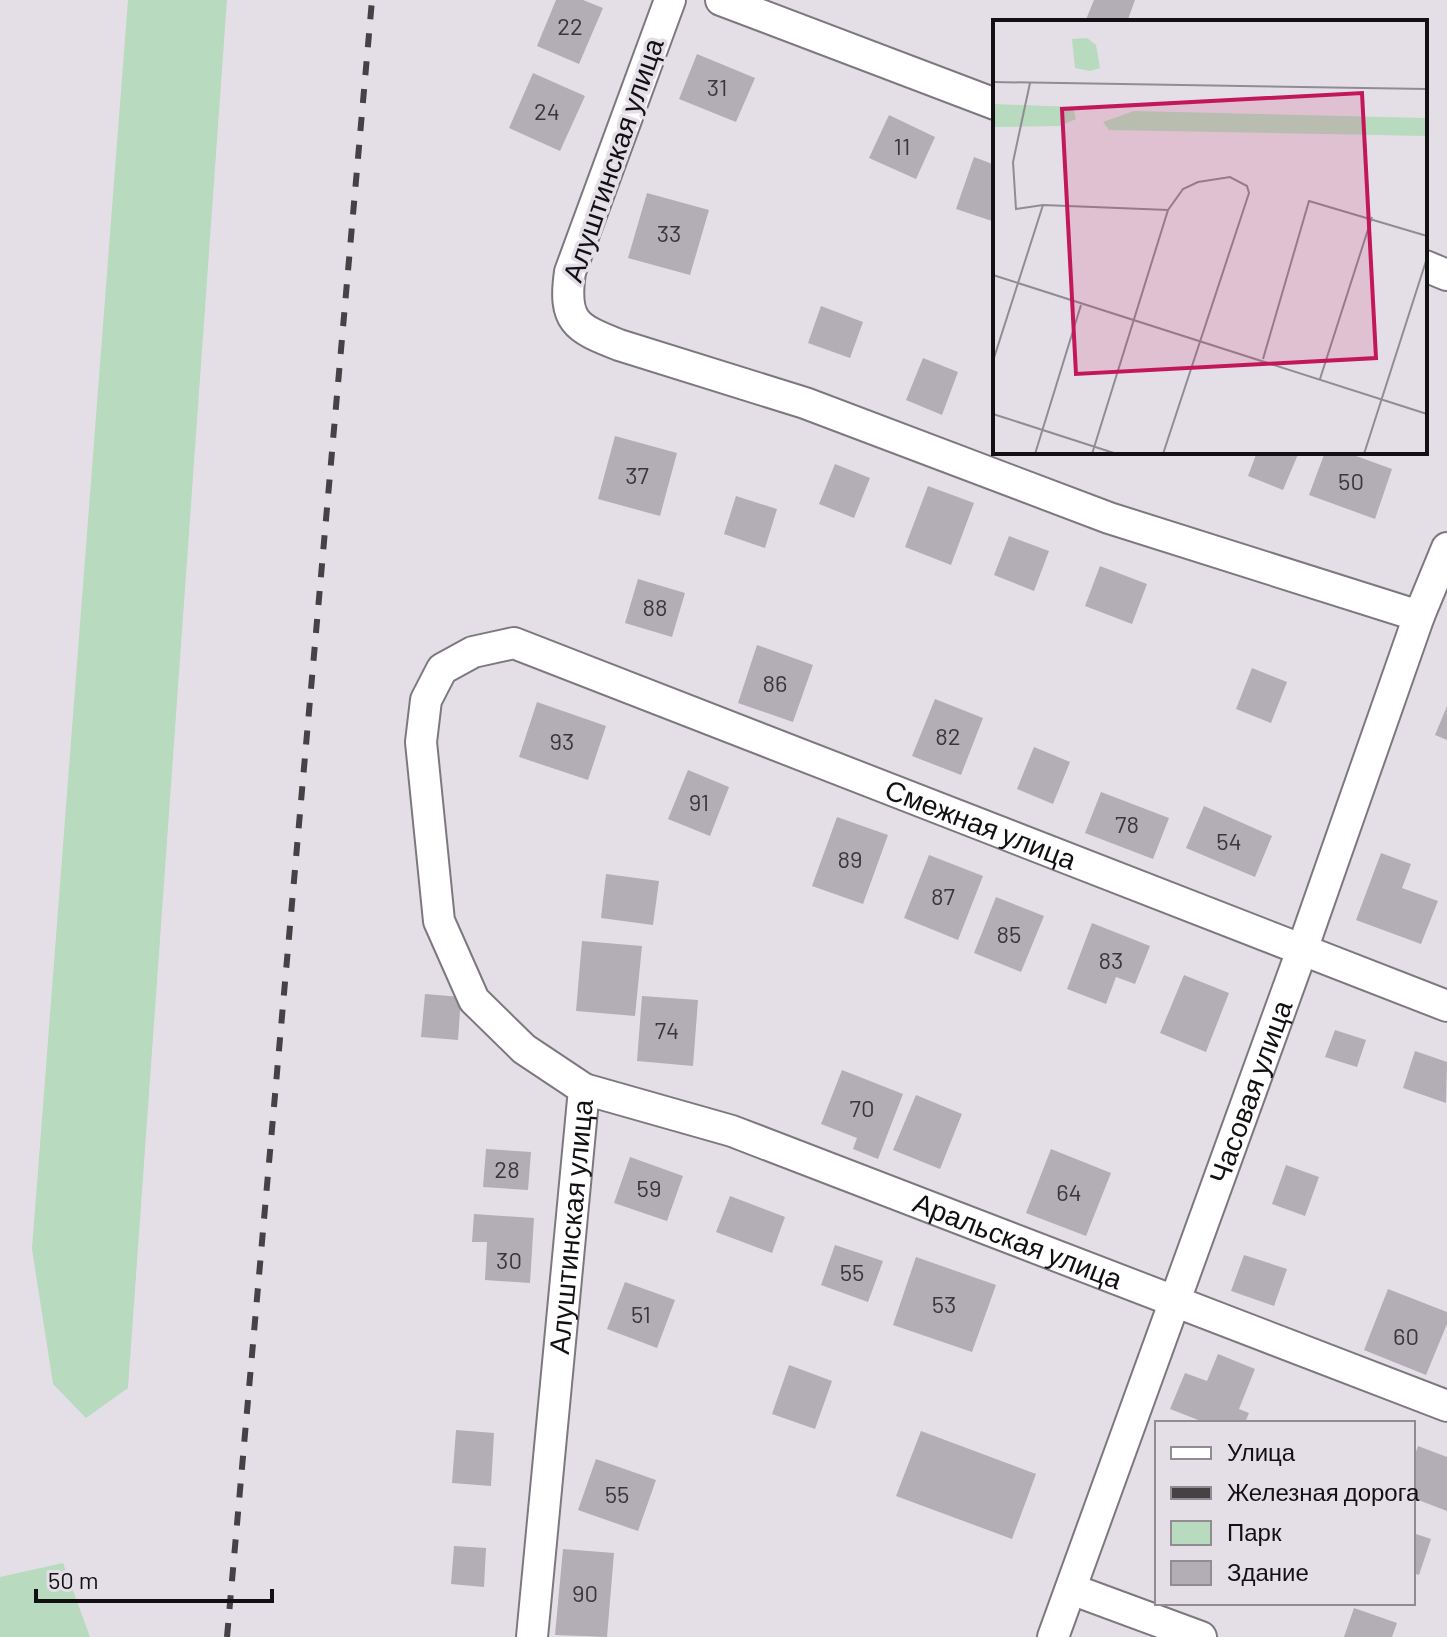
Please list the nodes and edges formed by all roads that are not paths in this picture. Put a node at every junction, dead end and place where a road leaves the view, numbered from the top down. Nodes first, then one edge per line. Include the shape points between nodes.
1 (670, 0) edge
2 (721, 0) edge
3 (993, 103) edge
4 (1427, 267) edge
5 (1447, 275) edge
6 (1447, 548) edge
7 (1419, 616) junction
8 (514, 643) joint
9 (1302, 950) junction
10 (1447, 1006) edge
11 (584, 1089) junction
12 (1173, 1301) junction
13 (1447, 1406) edge
14 (1071, 1589) junction
15 (532, 1637) edge
16 (1053, 1637) edge
17 (1201, 1637) edge

1 - 7 street, Алуштинская улица via 570,272 566,300 574,321 619,345 805,403 1109,518
2 - 3 street
4 - 5 street
6 - 7 street, Часовая улица
7 - 9 street, Часовая улица
8 - 9 street, Смежная улица
8 - 11 street, Алуштинская улица via 473,652 442,669 426,700 421,742 439,921 474,1000 524,1049
9 - 10 street, Смежная улица
9 - 12 street, Часовая улица
11 - 12 street, Аральская улица via 732,1131
11 - 15 street, Алуштинская улица
12 - 13 street, Аральская улица
12 - 14 street, Часовая улица
14 - 16 street, Часовая улица
14 - 17 street

